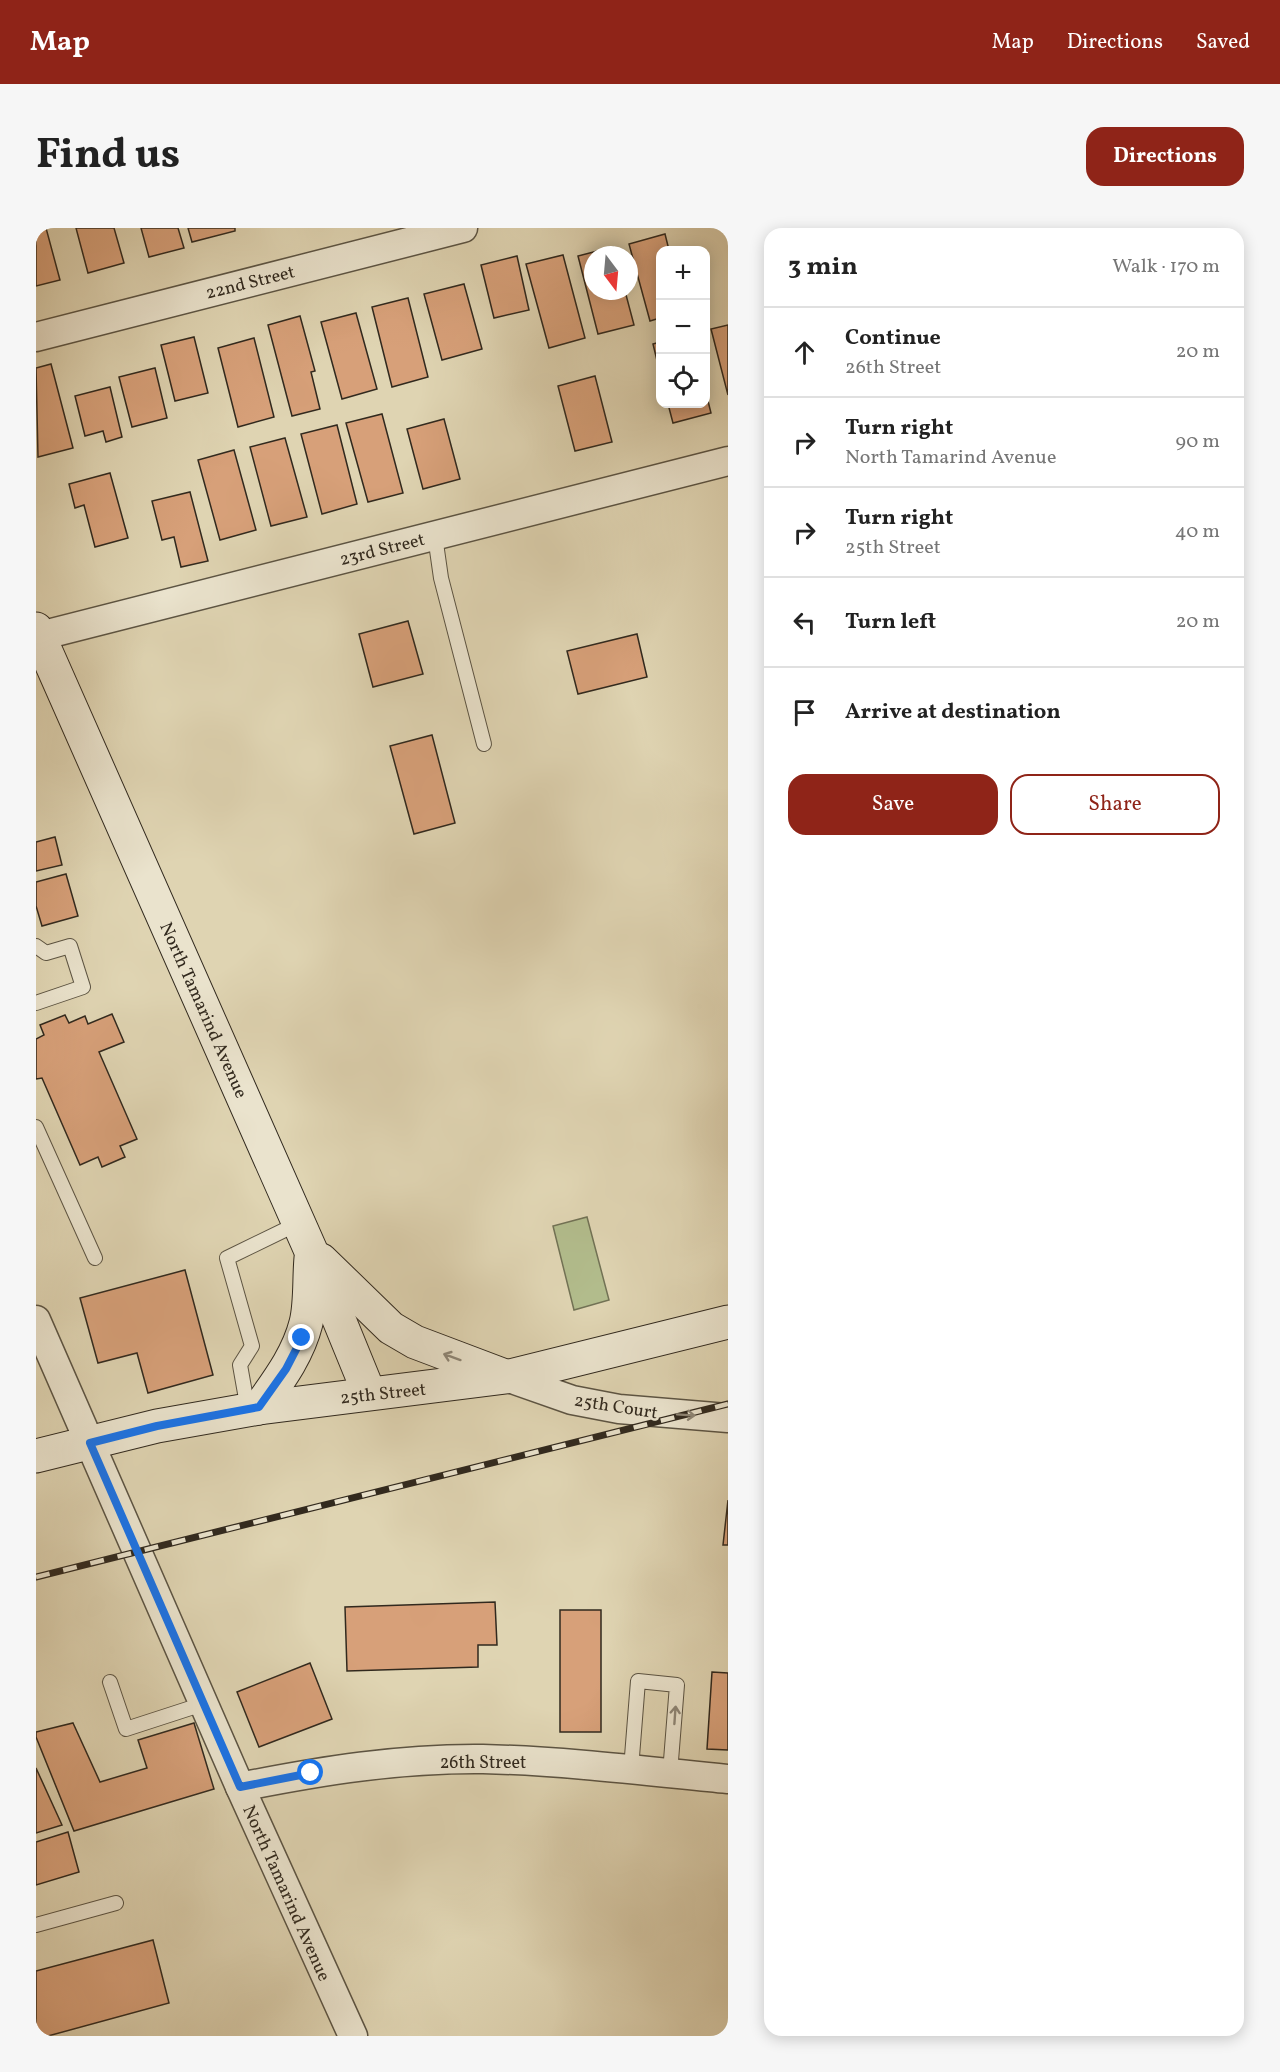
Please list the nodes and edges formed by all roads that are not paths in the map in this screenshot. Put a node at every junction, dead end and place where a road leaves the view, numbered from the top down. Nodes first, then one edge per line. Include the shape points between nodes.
1 (464, 228) edge
2 (36, 337) edge
3 (728, 461) edge
4 (435, 536) junction
5 (37, 634) edge
6 (484, 744) dead end
7 (36, 946) edge
8 (36, 1003) edge
9 (36, 1127) edge
10 (305, 1237) junction
11 (95, 1258) dead end
12 (36, 1320) edge
13 (728, 1322) edge
14 (507, 1377) junction
15 (369, 1393) junction
16 (254, 1409) junction
17 (728, 1418) edge
18 (90, 1443) junction
19 (36, 1456) edge
20 (110, 1682) dead end
21 (203, 1704) junction
22 (631, 1769) junction
23 (670, 1773) junction
24 (728, 1779) edge
25 (240, 1787) junction
26 (116, 1903) dead end
27 (36, 1925) edge
28 (352, 2036) edge

1 - 2 street, 22nd Street
3 - 4 street, 23rd Street
4 - 5 street, 23rd Street
4 - 6 lane via 441,578
5 - 10 main road, North Tamarind Avenue
7 - 8 lane via 46,952 70,946 83,987
9 - 11 lane
14 -> 10 main road via 415,1342 391,1328
10 - 15 main road, North Tamarind Avenue
10 - 16 main road via 307,1320 302,1338 286,1369
10 - 16 lane via 227,1258 252,1346 240,1365
12 - 18 street, North Tamarind Avenue
13 - 14 main road, 25th Street
14 - 15 main road, 25th Street
14 -> 17 street, 25th Court via 572,1400 619,1409
15 - 16 main road, 25th Street
16 - 18 main road, 25th Street via 157,1426
18 - 19 main road, 25th Street
18 - 21 street, North Tamarind Avenue
20 - 21 lane via 126,1730
21 - 25 street, North Tamarind Avenue
22 - 23 street, 26th Street
23 -> 22 lane via 677,1685 638,1681
22 - 25 street, 26th Street via 482,1759 396,1763 311,1773
23 - 24 street, 26th Street
25 - 28 street, North Tamarind Avenue
26 - 27 lane

